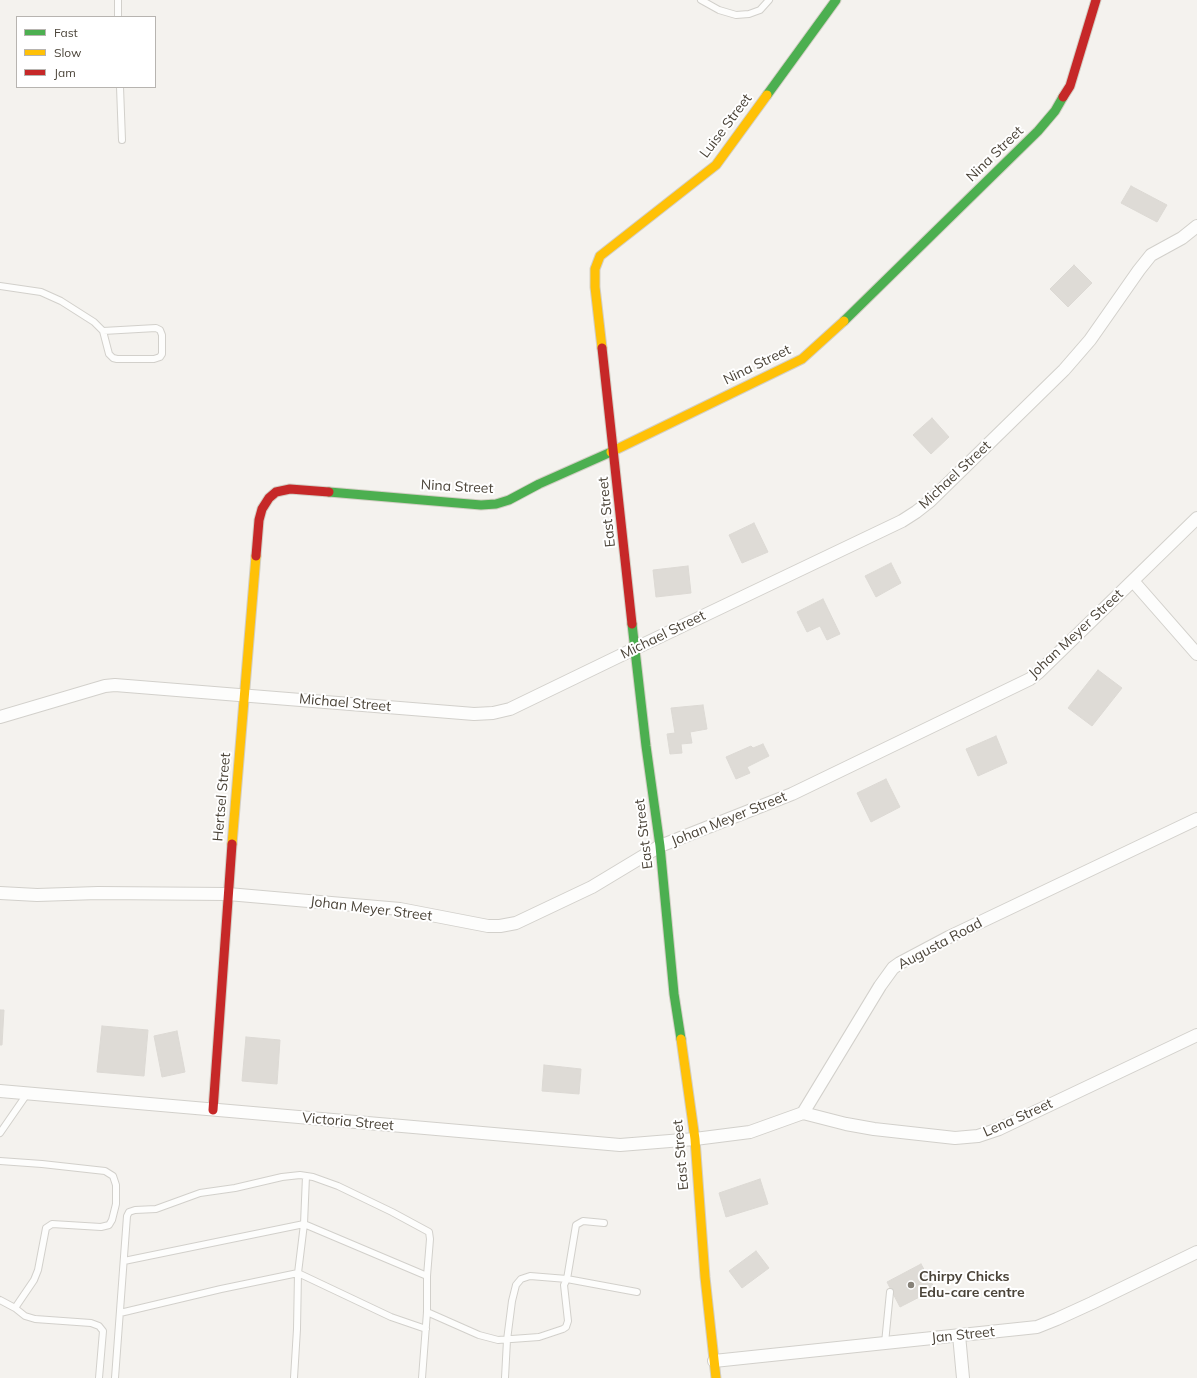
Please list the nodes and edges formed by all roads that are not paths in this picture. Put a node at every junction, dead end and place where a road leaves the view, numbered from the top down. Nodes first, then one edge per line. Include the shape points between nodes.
1 (118, 0) edge
2 (701, 0) edge
3 (769, 0) edge
4 (836, 0) edge
5 (1096, 0) edge
6 (118, 16) edge
7 (120, 88) edge
8 (122, 140) dead end
9 (1197, 226) edge
10 (0, 286) edge
11 (595, 287) joint
12 (103, 331) junction
13 (614, 450) junction
14 (276, 492) joint
15 (1197, 518) edge
16 (1133, 581) junction
17 (636, 648) junction
18 (1197, 654) edge
19 (244, 694) junction
20 (0, 717) edge
21 (1197, 819) edge
22 (660, 846) junction
23 (0, 894) edge
24 (228, 894) junction
25 (1197, 1035) edge
26 (0, 1092) edge
27 (27, 1094) junction
28 (213, 1110) junction
29 (803, 1113) junction
30 (0, 1133) edge
31 (695, 1139) junction
32 (0, 1161) edge
33 (306, 1176) junction
34 (604, 1223) dead end
35 (304, 1224) junction
36 (1197, 1252) edge
37 (124, 1261) junction
38 (298, 1273) junction
39 (427, 1276) junction
40 (567, 1279) junction
41 (636, 1292) dead end
42 (890, 1292) dead end
43 (0, 1300) edge
44 (15, 1308) junction
45 (427, 1312) junction
46 (120, 1313) junction
47 (426, 1329) junction
48 (959, 1335) junction
49 (507, 1340) junction
50 (885, 1343) junction
51 (714, 1361) junction
52 (99, 1378) edge
53 (115, 1378) edge
54 (294, 1378) edge
55 (422, 1378) edge
56 (505, 1378) edge
57 (716, 1378) edge
58 (963, 1378) edge

1 - 6 lane
2 - 3 lane via 719,10 736,15 760,10
4 - 11 street, Luise Street via 716,165 602,254 596,264
5 - 13 street, Nina Street via 1070,86 1055,111 1038,132 820,343 791,365
7 - 8 lane
9 - 17 street, Michael Street via 1152,255 1090,340 1064,370 916,512
10 - 12 lane via 48,295 94,322
11 - 13 street, East Street
12 - 12 lane via 156,328 162,335 162,354 154,359 117,360 109,354
13 - 14 street, Nina Street via 509,500 489,505 290,489
13 - 17 street, East Street
14 - 19 street, Hertsel Street via 265,504 259,520
15 - 16 street, Johan Meyer Street
16 - 18 street
16 - 22 street, Johan Meyer Street via 1030,679 792,794
17 - 19 street, Michael Street via 510,710 493,713
17 - 22 street, East Street
19 - 20 street, Michael Street via 115,685
19 - 24 street, Hertsel Street
21 - 29 street, Augusta Road via 949,937 893,968
22 - 24 street, Johan Meyer Street via 592,887 516,923 500,926 488,926 400,909
22 - 31 street, East Street via 674,994
23 - 24 street, Johan Meyer Street
24 - 28 street, Hertsel Street
25 - 29 street, Lena Street via 998,1129 978,1136 955,1138 874,1129
26 - 27 street, Victoria Street
27 - 28 street, Victoria Street
27 - 30 lane
28 - 31 street, Victoria Street via 620,1145
29 - 31 street via 750,1132
31 - 51 street, East Street
32 - 44 lane via 104,1171 113,1176 116,1185 116,1204 109,1225 101,1227 52,1224 46,1228 38,1270
33 - 35 lane
33 - 37 lane via 290,1176 200,1193 156,1209 131,1210 127,1216
33 - 39 lane via 338,1186 426,1230 430,1235
34 - 40 lane via 583,1221 576,1225
35 - 37 lane
35 - 38 lane
35 - 39 lane
36 - 48 street, Jan Street via 1044,1325
37 - 46 lane
38 - 46 lane
38 - 47 lane via 391,1317
38 - 54 lane
39 - 45 lane
40 - 41 lane
40 - 49 lane via 530,1276 518,1282 514,1291
40 - 49 lane via 564,1290 568,1312 566,1327 540,1337
42 - 50 lane
43 - 44 lane
44 - 52 lane via 35,1320 91,1323 99,1326 103,1331
45 - 47 lane
45 - 49 lane via 479,1335
46 - 53 lane
47 - 55 lane
48 - 50 street, Jan Street
48 - 58 street
49 - 56 lane
50 - 51 street, Jan Street
51 - 57 street, East Street

